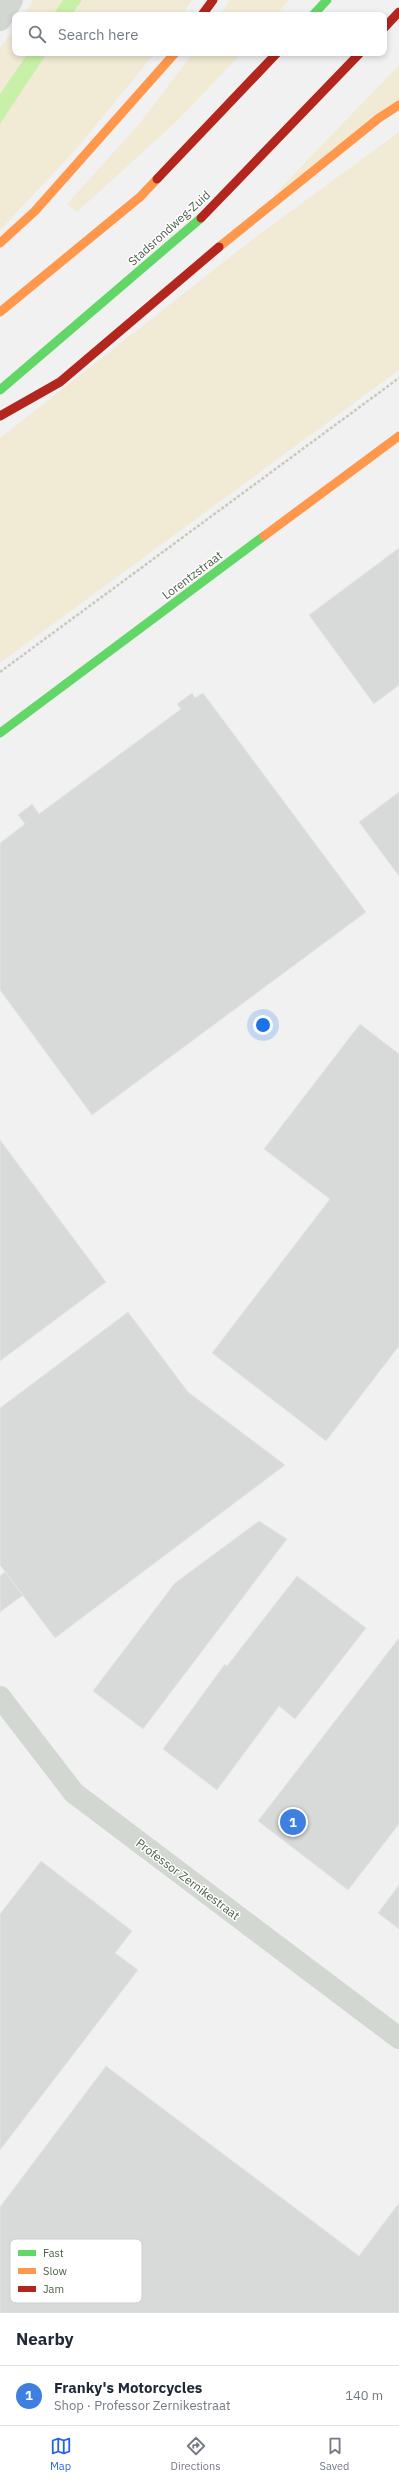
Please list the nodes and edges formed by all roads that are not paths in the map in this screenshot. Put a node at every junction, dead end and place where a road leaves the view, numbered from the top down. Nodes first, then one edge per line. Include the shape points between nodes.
1 (12, 0) edge
2 (213, 0) edge
3 (327, 0) edge
4 (204, 12) edge
5 (316, 12) edge
6 (399, 12) edge
7 (0, 20) edge
8 (387, 25) edge
9 (172, 56) edge
10 (274, 56) edge
11 (357, 56) edge
12 (399, 105) edge
13 (0, 244) edge
14 (0, 312) edge
15 (0, 390) edge
16 (0, 416) edge
17 (399, 436) edge
18 (0, 733) edge
19 (0, 1697) edge
20 (399, 2038) edge

1 - 7 street
2 - 4 main road
3 - 5 main road
6 - 8 main road
9 - 13 main road via 35,211
10 - 14 main road via 140,197
11 - 15 main road, Stadsrondweg-Zuid via 198,221
12 - 16 main road via 262,211 60,382
17 - 18 main road, Lorentzstraat
19 - 20 street, Professor Zernikestraat via 74,1793

